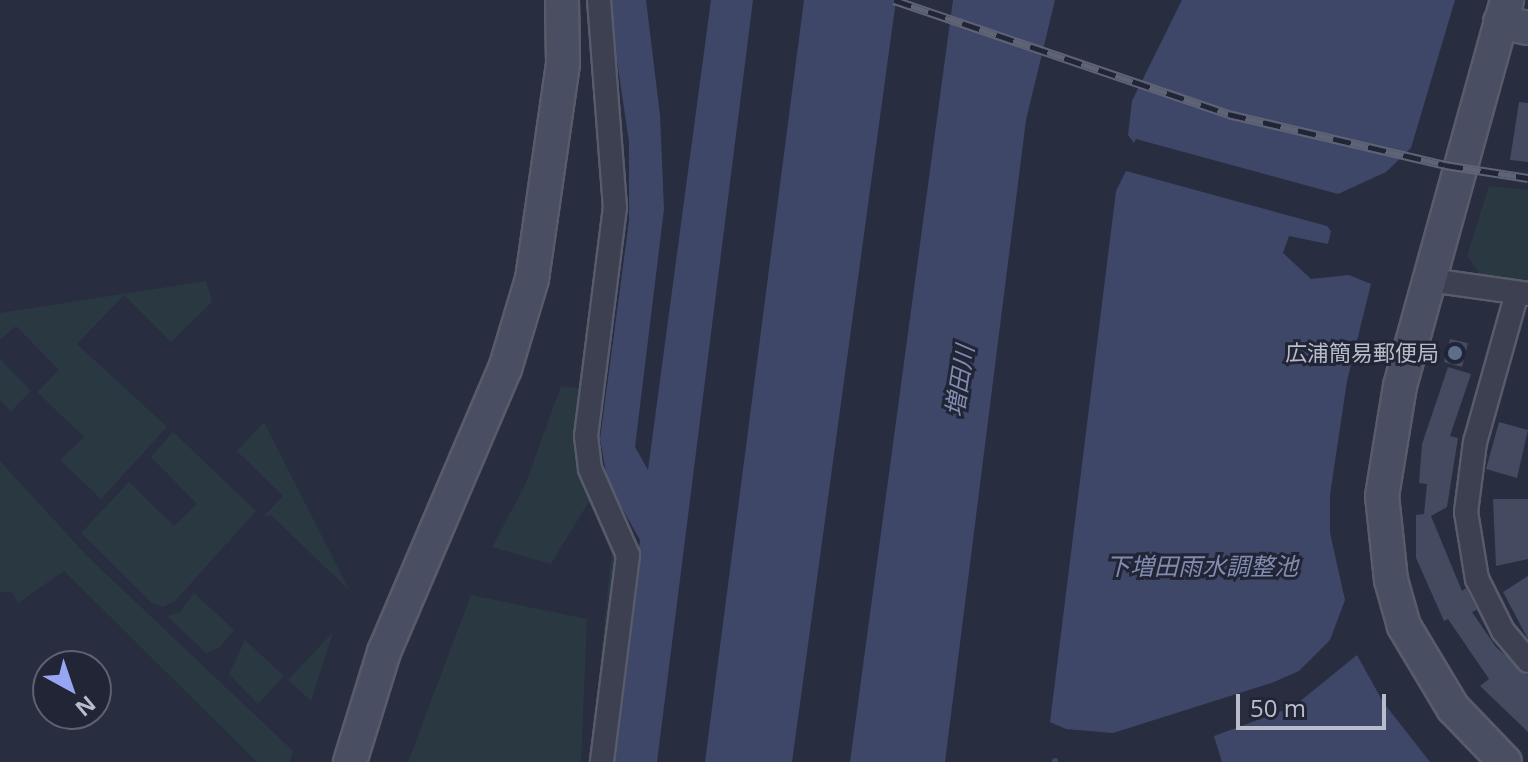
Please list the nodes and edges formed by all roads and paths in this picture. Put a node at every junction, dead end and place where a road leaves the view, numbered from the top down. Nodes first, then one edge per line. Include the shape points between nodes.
1 (562, 0) edge
2 (599, 0) edge
3 (1512, 17) edge
4 (1430, 280) junction
5 (1523, 293) edge
6 (1528, 661) edge
7 (350, 762) edge
8 (602, 762) edge
9 (1505, 762) edge

1 - 7 street via 563,63 532,279 505,369 384,652
2 - 8 street via 615,207 586,436 590,469 628,555
3 - 4 street
4 - 5 street
4 - 9 street via 1386,445 1382,496 1388,565 1404,626 1426,668 1453,708
5 - 6 street via 1475,442 1466,512 1477,579 1503,631

